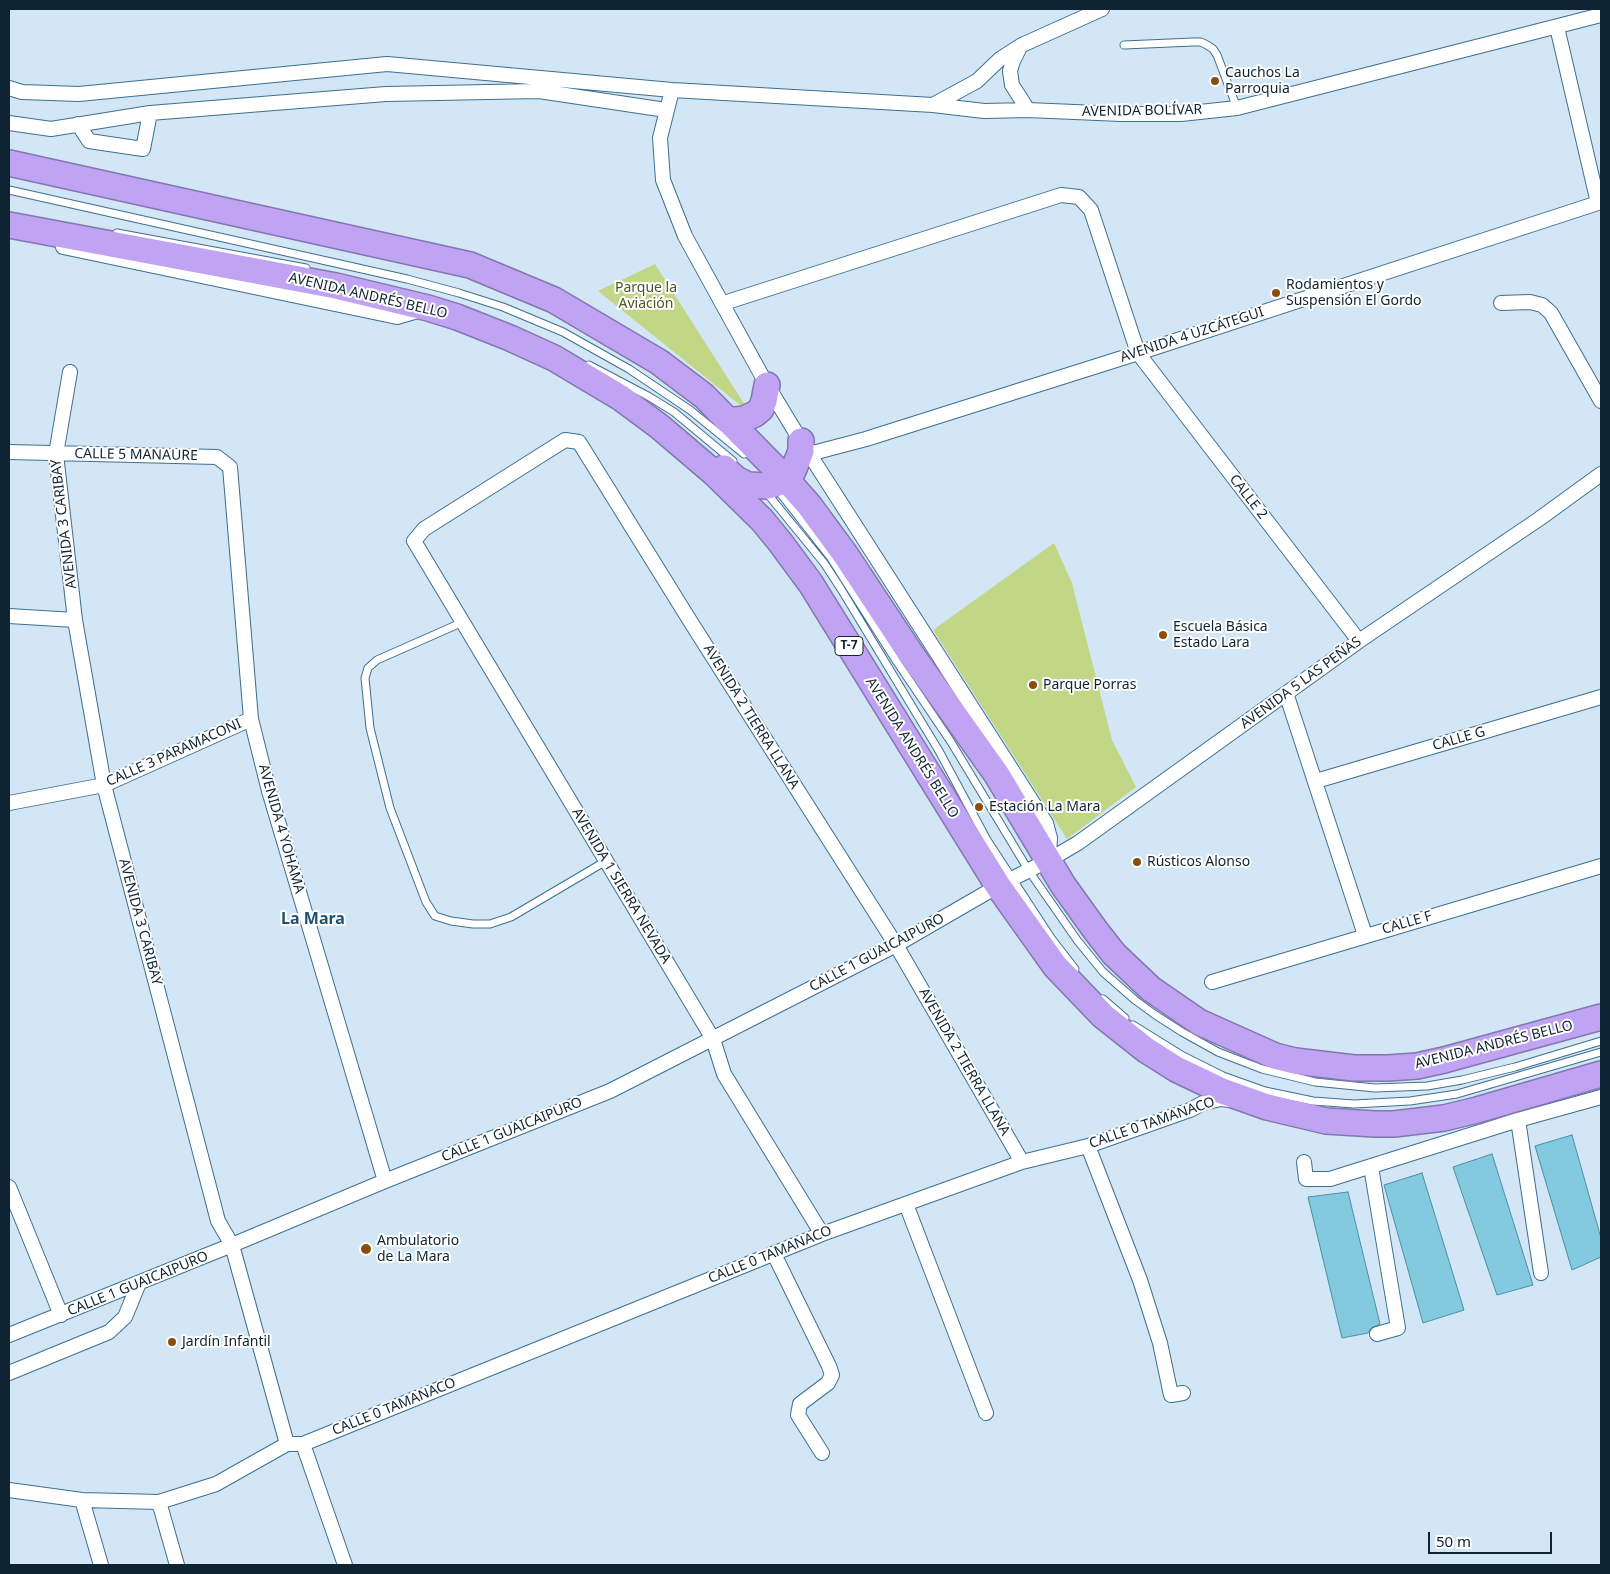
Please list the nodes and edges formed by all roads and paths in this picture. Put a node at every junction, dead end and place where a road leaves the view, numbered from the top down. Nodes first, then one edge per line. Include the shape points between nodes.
1 (1102, 9) edge
2 (1601, 15) edge
3 (1557, 27) junction
4 (1022, 45) junction
5 (1124, 45) dead end
6 (9, 88) edge
7 (672, 90) junction
8 (933, 105) junction
9 (1236, 108) junction
10 (666, 110) junction
11 (1028, 110) junction
12 (150, 113) junction
13 (9, 123) edge
14 (78, 124) junction
15 (9, 163) edge
16 (9, 190) edge
17 (1600, 203) edge
18 (9, 225) edge
19 (113, 232) dead end
20 (9, 236) edge
21 (310, 269) dead end
22 (724, 303) junction
23 (1501, 303) dead end
24 (428, 308) junction
25 (1138, 353) junction
26 (584, 362) dead end
27 (70, 372) dead end
28 (767, 385) junction
29 (602, 387) junction
30 (1601, 401) edge
31 (728, 421) junction
32 (798, 442) junction
33 (9, 452) edge
34 (56, 454) junction
35 (737, 465) dead end
36 (230, 467) joint
37 (1601, 474) edge
38 (766, 475) junction
39 (762, 520) junction
40 (414, 541) joint
41 (9, 616) edge
42 (75, 620) junction
43 (463, 622) junction
44 (1359, 641) junction
45 (1286, 693) junction
46 (1601, 697) edge
47 (250, 719) junction
48 (1316, 780) junction
49 (104, 785) junction
50 (9, 803) edge
51 (606, 860) junction
52 (1039, 866) junction
53 (1601, 866) edge
54 (1006, 882) junction
55 (1365, 936) junction
56 (896, 946) junction
57 (1080, 975) dead end
58 (1212, 982) dead end
59 (1100, 996) dead end
60 (1601, 1018) edge
61 (713, 1039) junction
62 (1601, 1041) edge
63 (1601, 1052) edge
64 (1598, 1078) edge
65 (1246, 1101) junction
66 (1518, 1120) junction
67 (1088, 1146) junction
68 (1022, 1162) junction
69 (1304, 1162) dead end
70 (1371, 1167) junction
71 (386, 1181) junction
72 (9, 1187) edge
73 (906, 1204) junction
74 (822, 1234) junction
75 (232, 1246) junction
76 (774, 1254) junction
77 (1541, 1273) dead end
78 (139, 1283) junction
79 (61, 1314) junction
80 (1377, 1334) dead end
81 (9, 1335) edge
82 (9, 1373) edge
83 (1184, 1393) dead end
84 (986, 1413) dead end
85 (287, 1444) junction
86 (303, 1444) junction
87 (822, 1453) dead end
88 (9, 1490) edge
89 (82, 1500) junction
90 (159, 1502) junction
91 (98, 1564) edge
92 (177, 1565) edge
93 (345, 1565) edge

1 - 4 street
2 - 3 street, AVENIDA BOLÍVAR
3 - 9 street, AVENIDA BOLÍVAR
3 - 17 street
4 - 8 street via 1000,59 977,81
4 - 11 street via 1010,71 1012,85
5 - 9 lane via 1200,42 1207,45 1217,55
6 - 7 street, AVENIDA BOLÍVAR via 22,92 79,94 387,64
7 - 8 street, AVENIDA BOLÍVAR
7 - 10 street
8 - 11 street, AVENIDA BOLÍVAR via 984,111
9 - 11 street, AVENIDA BOLÍVAR via 1181,114
10 - 12 street via 539,91 386,94
10 - 22 street via 660,138 663,180 685,236
12 - 14 street
12 - 14 street via 143,149 89,141
13 - 14 street via 51,129
15 - 31 highway, AVENIDA ANDRÉS BELLO via 470,264 554,300 658,362 704,396
16 - 38 lane via 407,278 503,307 563,332 629,369 690,410
17 - 25 street, AVENIDA 4 UZCÁTEGUI
18 - 24 highway, AVENIDA ANDRÉS BELLO / T-7 via 326,284
19 - 21 lane
20 - 24 street via 397,317
22 - 25 street, CALLE 2 via 1061,196 1079,197 1091,210
22 - 28 street
23 - 30 street via 1530,302 1542,305 1551,313
24 - 29 highway, AVENIDA ANDRÉS BELLO / T-7 via 510,338 554,358
25 - 32 street, AVENIDA 4 UZCÁTEGUI via 875,436
25 - 44 street, CALLE 2
26 - 35 lane via 674,412
27 - 34 street, AVENIDA 3 CARIBAY
28 - 31 highway via 761,409 744,419
28 - 32 street
29 - 38 highway via 632,397 660,413 736,479 748,485
29 - 39 highway, AVENIDA ANDRÉS BELLO / T-7 via 660,426
31 - 38 highway, AVENIDA ANDRÉS BELLO
32 - 38 highway
32 - 38 highway via 800,452 790,476
32 - 52 street via 1046,823 1050,838
33 - 34 street, CALLE 5 MANAURE
34 - 36 street, CALLE 5 MANAURE via 217,457
34 - 42 street, AVENIDA 3 CARIBAY
36 - 47 street, AVENIDA 4 YOHAMA
37 - 44 street, AVENIDA 5 LAS PEÑAS
38 - 39 highway via 760,505
38 - 52 highway, AVENIDA ANDRÉS BELLO via 809,505 851,562 997,775
38 - 54 lane via 841,589 939,752
39 - 54 highway, AVENIDA ANDRÉS BELLO / T-7 via 811,584
40 - 43 street, AVENIDA 1 SIERRA NEVADA
40 - 56 street, AVENIDA 2 TIERRA LLANA via 424,529 565,440 578,442
41 - 42 street
42 - 49 street, AVENIDA 3 CARIBAY
43 - 51 street, AVENIDA 1 SIERRA NEVADA
43 - 51 lane via 377,660 368,668 365,678 370,728 390,808 426,902 435,916 451,921 490,924 511,917
44 - 45 street, AVENIDA 5 LAS PEÑAS
45 - 48 street
45 - 52 street, AVENIDA 5 LAS PEÑAS via 1078,843
46 - 48 street, CALLE G
47 - 49 street, CALLE 3 PARAMACONI
47 - 71 street, AVENIDA 4 YOHAMA via 268,791
48 - 55 street
49 - 50 street, CALLE 3 PARAMACONI
49 - 75 street, AVENIDA 3 CARIBAY via 218,1221
51 - 61 street, AVENIDA 1 SIERRA NEVADA
52 - 54 street, AVENIDA 5 LAS PEÑAS
52 - 60 highway, AVENIDA ANDRÉS BELLO via 1072,898 1114,954 1151,989 1199,1022 1295,1061 1354,1068 1417,1066
52 - 62 lane via 1077,940 1104,972 1135,1000 1189,1036 1218,1052 1262,1069 1297,1079 1340,1085 1375,1088 1427,1086 1515,1068
53 - 55 street, CALLE F
54 - 56 street, CALLE 1 GUAICAIPURO
54 - 57 lane
54 - 65 highway, AVENIDA ANDRÉS BELLO / T-7 via 1055,966 1103,1016 1176,1069
55 - 58 street, CALLE F
56 - 61 street, CALLE 1 GUAICAIPURO
56 - 68 street, AVENIDA 2 TIERRA LLANA
59 - 63 lane via 1132,1024 1223,1076 1266,1091 1313,1101 1378,1104 1436,1098
61 - 71 street, CALLE 1 GUAICAIPURO via 610,1091
61 - 74 street, AVENIDA 1 SIERRA NEVADA via 724,1074
64 - 65 highway, AVENIDA ANDRÉS BELLO / T-7 via 1444,1118 1394,1124 1326,1120
64 - 66 street
65 - 67 street, CALLE 0 TAMANACO via 1212,1100
66 - 70 street
66 - 77 street
67 - 68 street, CALLE 0 TAMANACO
67 - 83 street via 1140,1280 1160,1343 1171,1395
68 - 73 street, CALLE 0 TAMANACO
69 - 70 street via 1306,1179 1330,1179
70 - 80 street via 1398,1328
71 - 75 street, CALLE 1 GUAICAIPURO
72 - 79 street
73 - 74 street, CALLE 0 TAMANACO
73 - 84 street
74 - 76 street, CALLE 0 TAMANACO
75 - 78 street, CALLE 1 GUAICAIPURO
75 - 85 street, AVENIDA 3 CARIBAY
76 - 86 street, CALLE 0 TAMANACO
76 - 87 street via 832,1375 828,1383 800,1404 798,1415
78 - 79 street, CALLE 1 GUAICAIPURO
78 - 82 street via 124,1317 109,1332
79 - 81 street, CALLE 1 GUAICAIPURO
85 - 86 street
85 - 90 street via 216,1484
86 - 93 street
88 - 89 street
89 - 90 street
89 - 91 street
90 - 92 street

